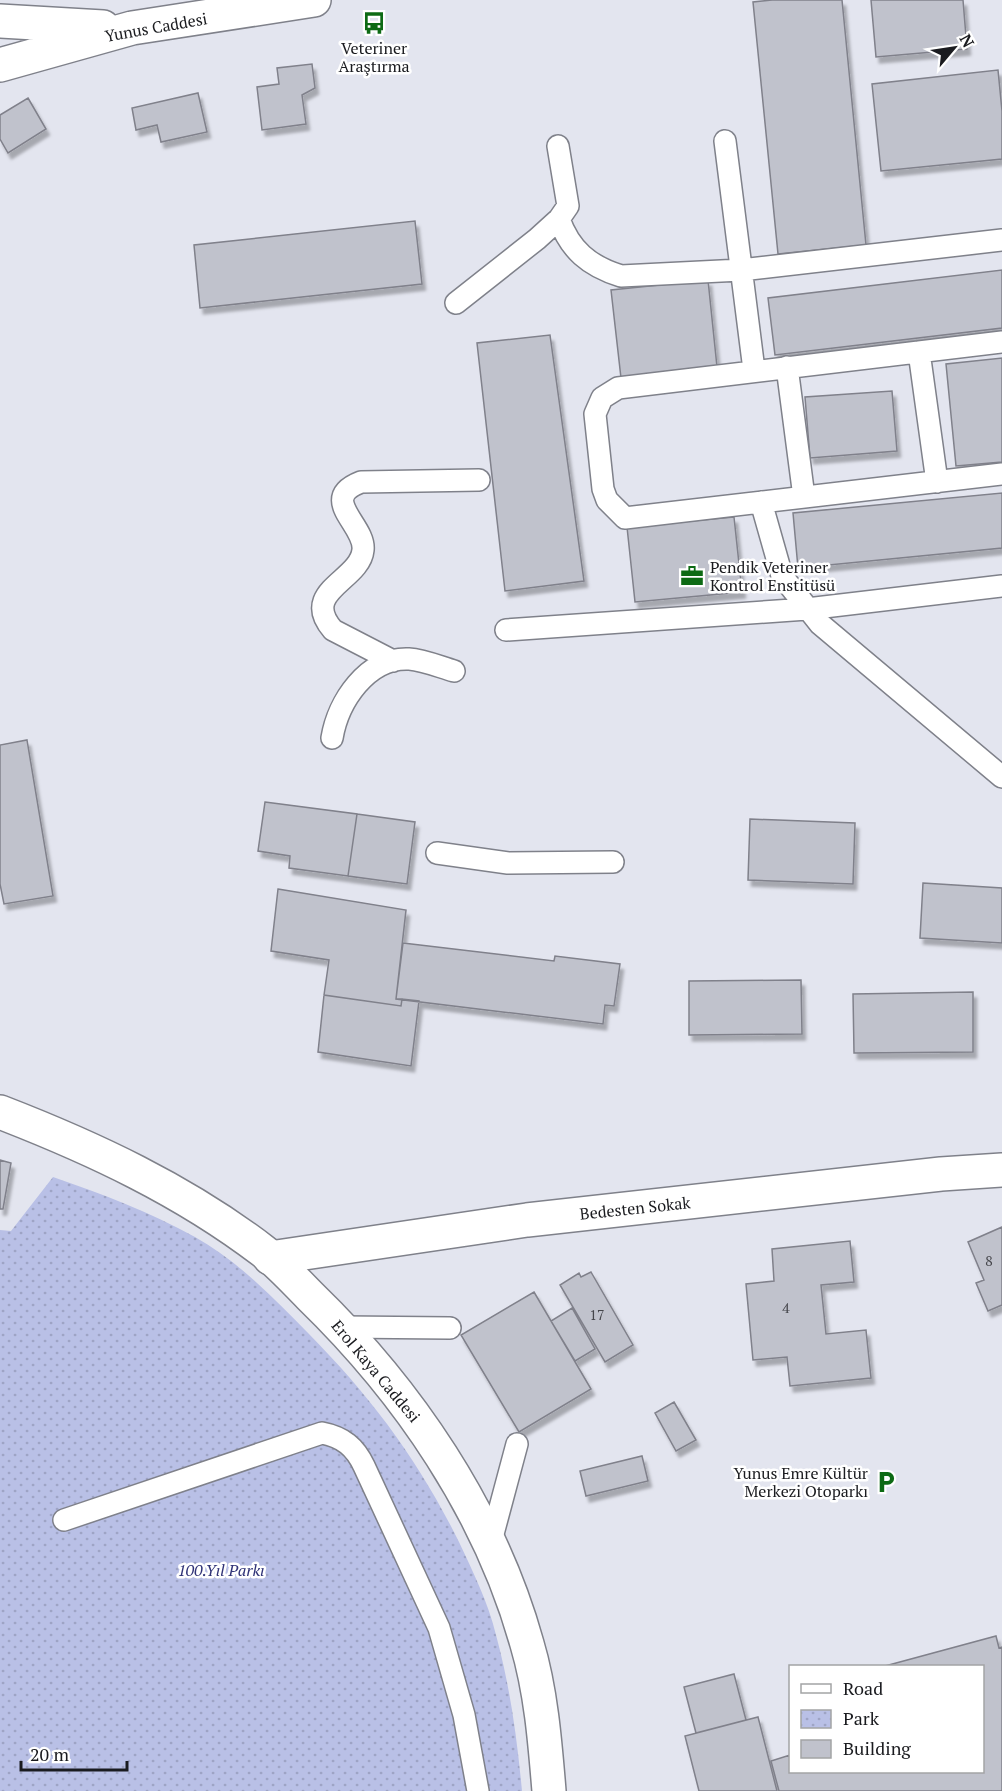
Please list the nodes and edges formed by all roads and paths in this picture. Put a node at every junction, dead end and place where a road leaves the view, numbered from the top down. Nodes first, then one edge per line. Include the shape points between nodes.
1 (314, 0) edge
2 (0, 21) edge
3 (132, 28) junction
4 (0, 65) edge
5 (725, 141) dead end
6 (558, 146) dead end
7 (559, 219) junction
8 (1002, 240) edge
9 (741, 270) junction
10 (456, 303) dead end
11 (1002, 342) edge
12 (920, 352) junction
13 (787, 367) junction
14 (754, 370) junction
15 (1002, 474) edge
16 (479, 480) dead end
17 (937, 482) junction
18 (804, 497) junction
19 (761, 502) junction
20 (1002, 586) edge
21 (807, 609) junction
22 (506, 630) dead end
23 (393, 661) junction
24 (454, 671) dead end
25 (332, 738) dead end
26 (1002, 777) edge
27 (437, 853) dead end
28 (613, 862) dead end
29 (0, 1112) edge
30 (1002, 1170) edge
31 (270, 1258) junction
32 (342, 1327) junction
33 (450, 1328) dead end
34 (517, 1444) dead end
35 (64, 1520) dead end
36 (490, 1545) junction
37 (478, 1791) edge
38 (549, 1791) edge

1 - 3 street, Yunus Caddesi
2 - 3 street
3 - 4 street, Yunus Caddesi
5 - 9 lane
6 - 7 lane via 568,206
7 - 9 lane via 564,235 585,260 621,276
7 - 10 lane
8 - 9 lane
9 - 14 lane
11 - 12 lane
12 - 13 lane
12 - 17 lane
13 - 14 lane
13 - 18 lane
14 - 19 lane via 618,388 602,398 595,414 603,489 607,500 625,519
15 - 17 lane
16 - 23 lane via 361,482 344,493 345,512 360,536 363,550 357,564 327,594 323,611 326,622 333,630
17 - 18 lane
18 - 19 lane
19 - 21 lane via 782,576
20 - 21 lane
21 - 22 lane
21 - 26 lane
23 - 24 lane via 412,659
23 - 25 lane via 355,686 345,698 335,719
27 - 28 lane via 508,863
29 - 31 street, Erol Kaya Caddesi via 110,1157 184,1199
30 - 31 street, Bedesten Sokak via 527,1220
31 - 32 street, Erol Kaya Caddesi
32 - 33 lane
32 - 36 street, Erol Kaya Caddesi via 424,1427
34 - 36 lane
35 - 37 lane via 322,1433 346,1442 357,1452 440,1628 464,1715
36 - 38 street, Erol Kaya Caddesi via 528,1646

